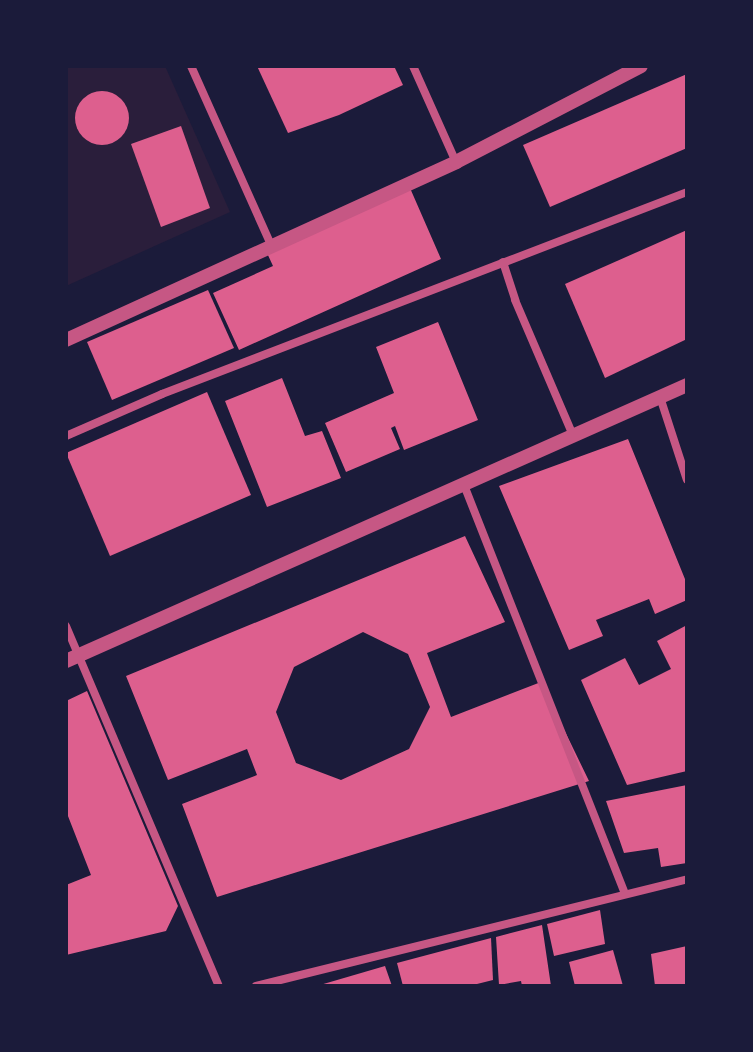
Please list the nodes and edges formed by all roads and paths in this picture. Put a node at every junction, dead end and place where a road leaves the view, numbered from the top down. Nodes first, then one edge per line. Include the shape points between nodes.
1 (191, 66) edge
2 (413, 66) edge
3 (641, 66) edge
4 (456, 162) junction
5 (687, 192) edge
6 (271, 245) junction
7 (503, 262) junction
8 (66, 340) edge
9 (687, 385) edge
10 (660, 397) junction
11 (573, 435) junction
12 (66, 436) edge
13 (687, 480) edge
14 (464, 485) junction
15 (66, 626) edge
16 (72, 659) edge
17 (687, 879) edge
18 (625, 893) junction
19 (219, 986) edge
20 (256, 986) edge

1 - 6 street
2 - 4 street
3 - 4 street
4 - 6 street
5 - 7 street
6 - 8 street
7 - 11 street
7 - 12 street
9 - 10 street
10 - 11 street
10 - 13 street
11 - 14 street
14 - 16 street
14 - 18 street
15 - 16 street
16 - 19 street
17 - 18 street
18 - 20 street

